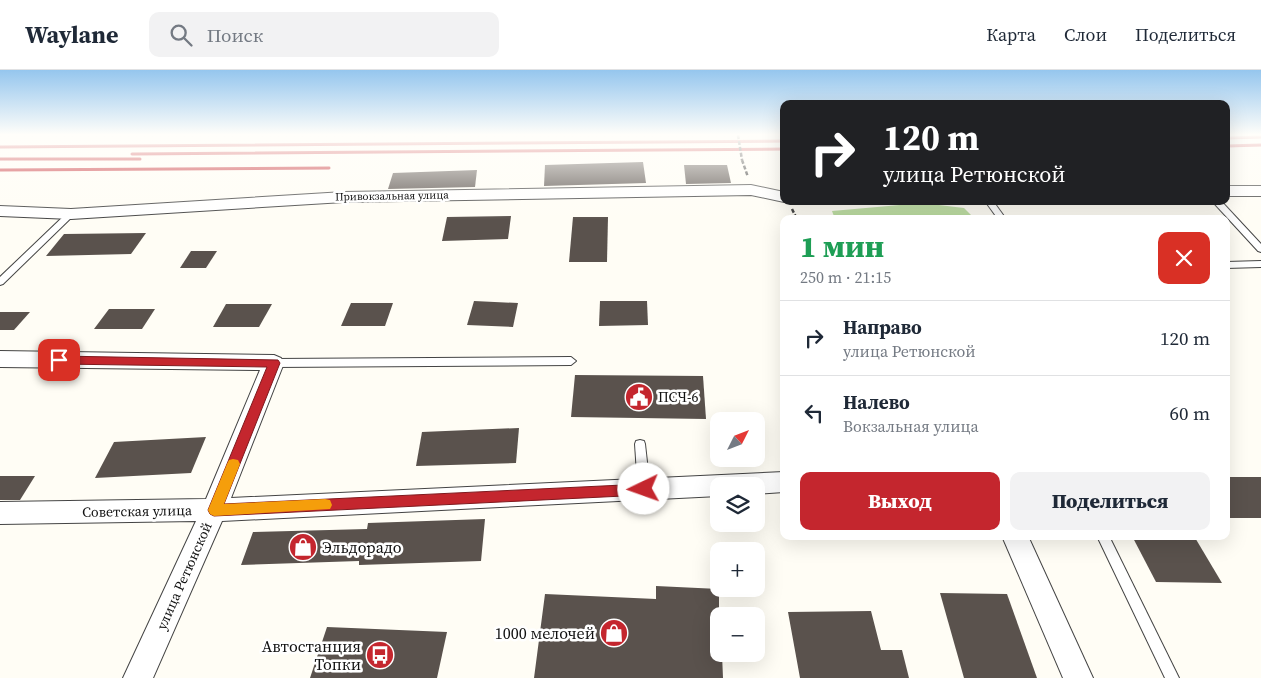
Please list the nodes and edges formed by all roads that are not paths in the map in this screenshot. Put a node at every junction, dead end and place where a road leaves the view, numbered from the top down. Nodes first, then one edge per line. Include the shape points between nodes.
1 (1230, 191) edge
2 (1261, 191) edge
3 (780, 196) edge
4 (1220, 205) edge
5 (0, 211) edge
6 (71, 214) junction
7 (1229, 215) edge
8 (1230, 216) edge
9 (1261, 250) edge
10 (1261, 264) edge
11 (1230, 265) edge
12 (0, 282) edge
13 (0, 359) edge
14 (571, 362) dead end
15 (274, 363) junction
16 (640, 444) dead end
17 (780, 482) edge
18 (644, 489) junction
19 (214, 510) junction
20 (0, 513) edge
21 (1017, 540) edge
22 (1104, 540) edge
23 (138, 678) edge
24 (1078, 678) edge
25 (1172, 678) edge

1 - 2 street
3 - 6 street, Привокзальная улица via 752,190 354,196
4 - 7 lane
5 - 6 street, Привокзальная улица
6 - 12 lane
8 - 9 lane
10 - 11 lane
13 - 15 street
14 - 15 lane
15 - 19 street, улица Ретюнской
16 - 18 lane
17 - 18 street, Советская улица
18 - 19 street, Советская улица
19 - 20 street, Советская улица
19 - 23 street, улица Ретюнской
21 - 24 street
22 - 25 lane

